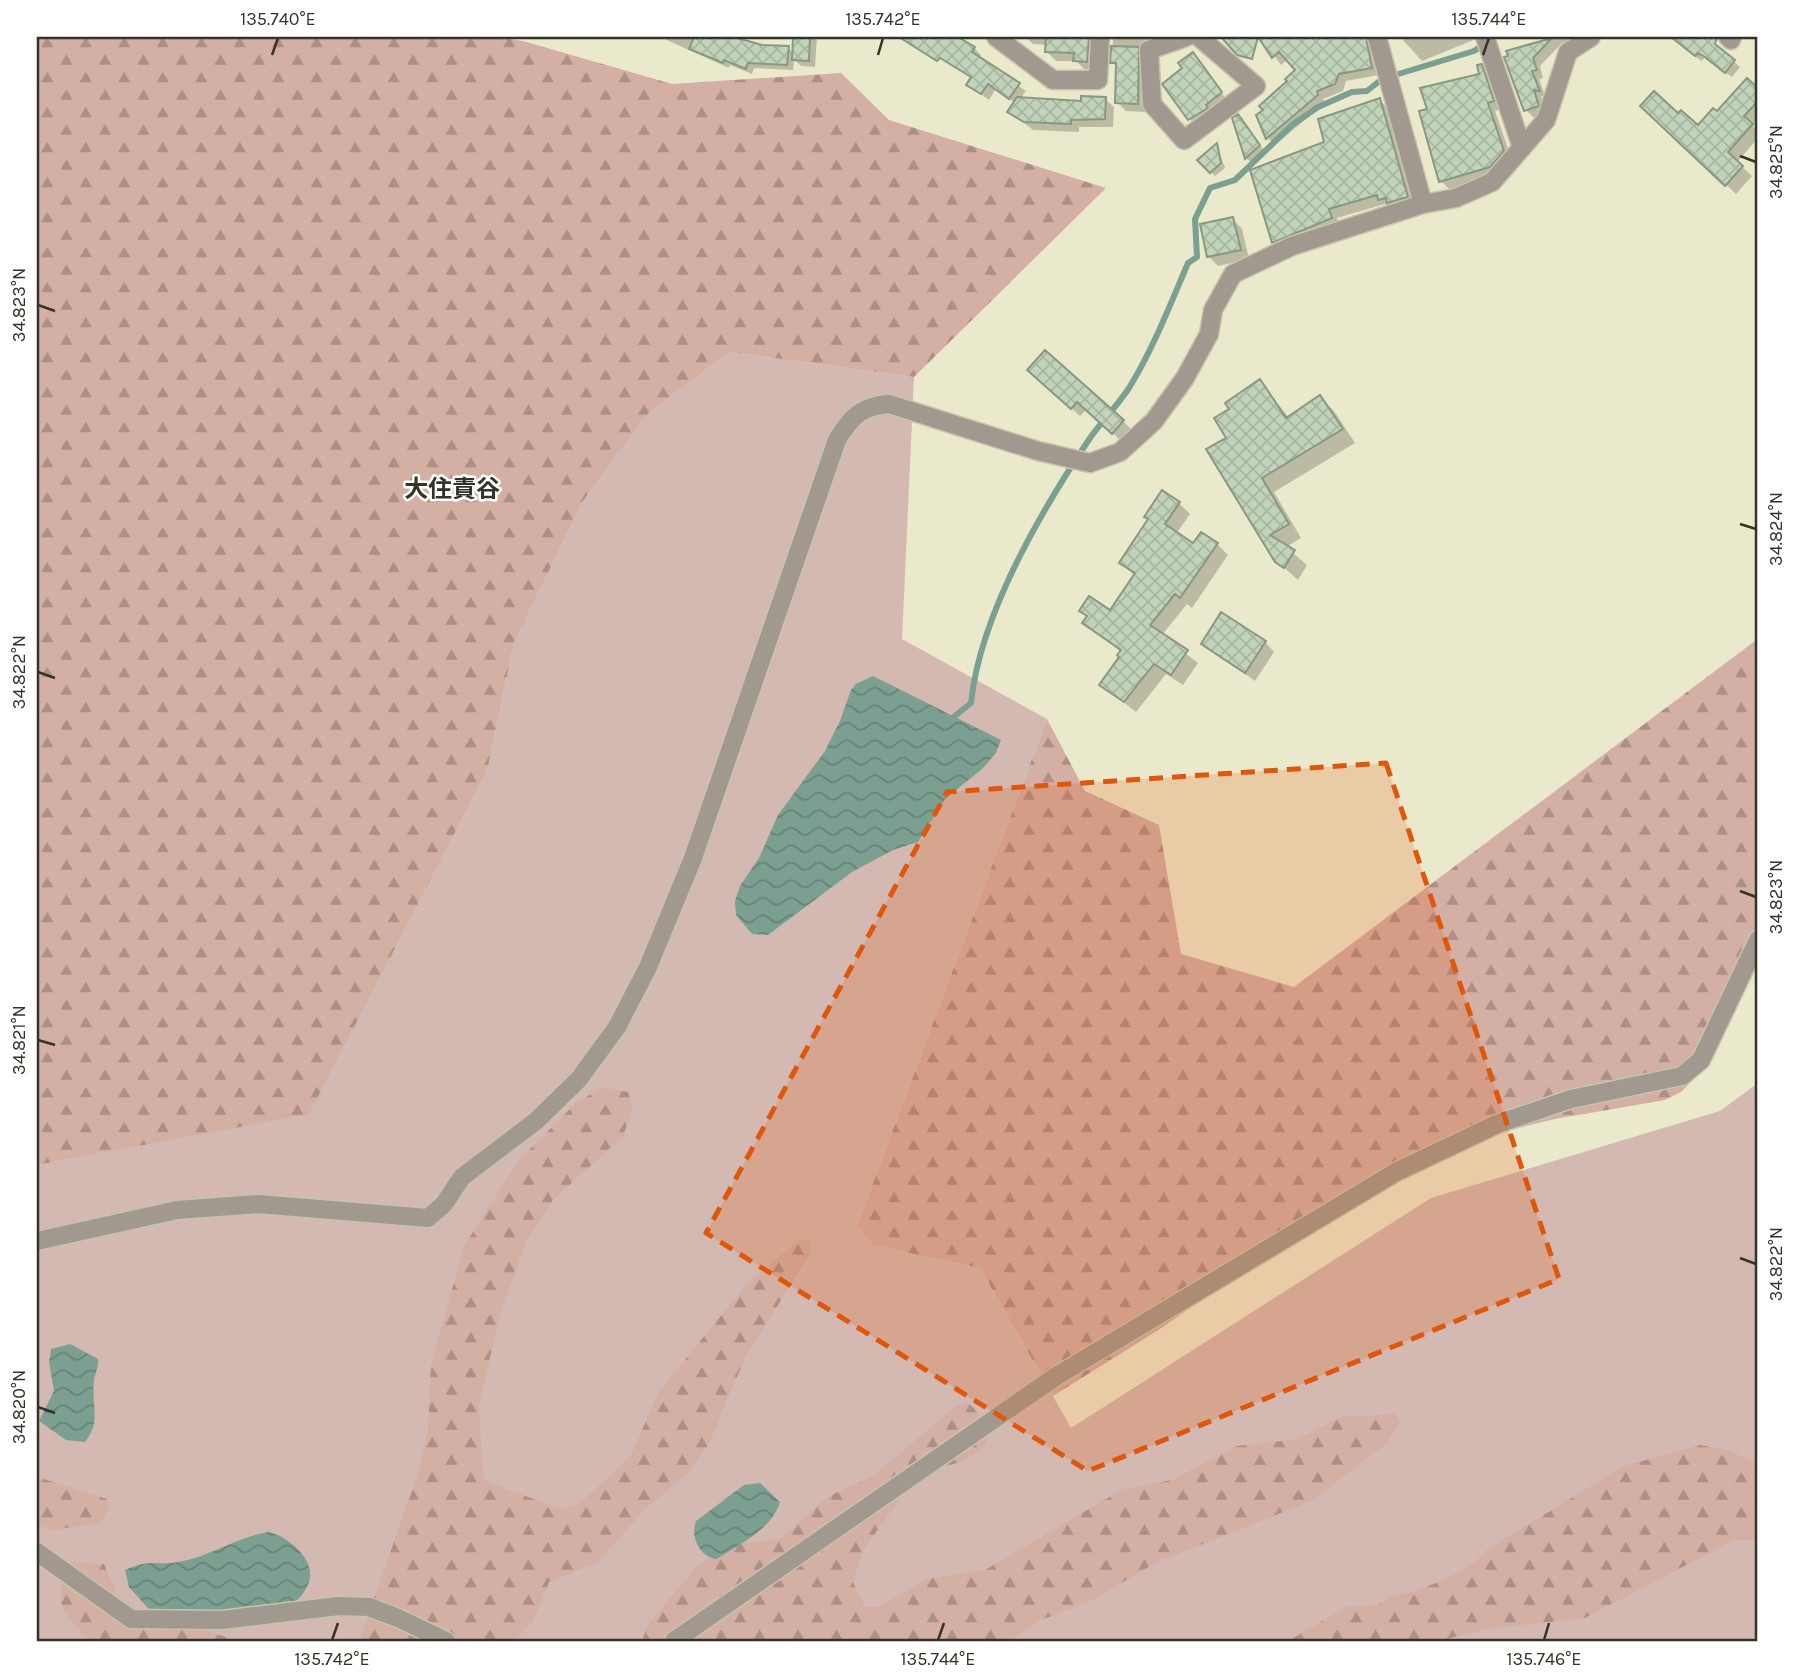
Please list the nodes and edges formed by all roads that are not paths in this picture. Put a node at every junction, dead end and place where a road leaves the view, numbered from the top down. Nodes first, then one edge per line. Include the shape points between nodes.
1 (996, 37) edge
2 (1100, 37) edge
3 (1186, 37) edge
4 (1199, 37) edge
5 (1377, 37) edge
6 (1485, 37) edge
7 (1591, 37) edge
8 (1521, 148) junction
9 (1423, 204) junction
10 (1758, 940) edge
11 (37, 1241) edge
12 (37, 1552) edge
13 (446, 1641) edge
14 (674, 1641) edge

1 - 2 street via 1053,80 1098,80
3 - 4 street via 1149,50 1152,104 1184,140 1256,86
5 - 9 street
6 - 8 street
7 - 8 street via 1568,52 1546,120
8 - 9 street via 1492,182 1456,198
9 - 11 street via 1292,246 1233,274 1213,310 1209,334 1185,377 1154,421 1120,452 1090,463 889,404 870,405 852,416 837,440 688,870 617,1027 579,1079 536,1121 462,1177 428,1218 258,1204 177,1210
10 - 14 street via 1701,1060 1682,1076 1571,1099 1497,1124 1396,1172 1055,1377
12 - 13 street via 131,1619 222,1620 339,1606 369,1607

